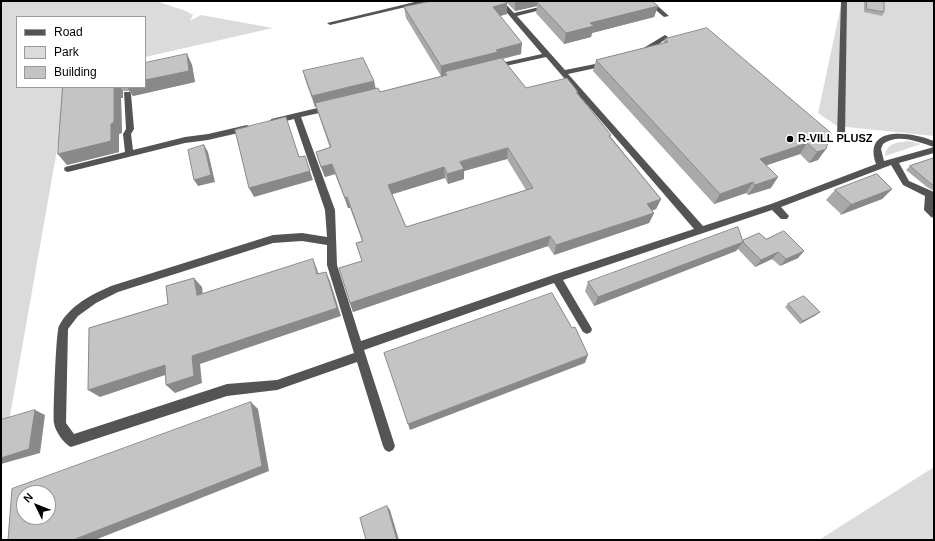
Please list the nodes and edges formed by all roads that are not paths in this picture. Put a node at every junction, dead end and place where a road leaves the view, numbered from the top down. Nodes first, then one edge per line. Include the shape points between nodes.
1 (428, 1) edge
2 (500, 1) edge
3 (573, 1) edge
4 (648, 1) edge
5 (844, 1) edge
6 (512, 15) junction
7 (666, 16) dead end
8 (330, 23) dead end
9 (665, 37) edge
10 (547, 55) junction
11 (630, 58) edge
12 (615, 61) edge
13 (485, 70) edge
14 (562, 73) junction
15 (128, 94) dead end
16 (335, 106) edge
17 (297, 116) junction
18 (268, 123) edge
19 (253, 126) edge
20 (841, 136) dead end
21 (934, 144) edge
22 (934, 150) edge
23 (129, 154) junction
24 (894, 162) junction
25 (879, 165) junction
26 (68, 169) dead end
27 (932, 196) edge
28 (774, 206) junction
29 (934, 214) edge
30 (784, 216) dead end
31 (701, 230) junction
32 (332, 242) junction
33 (556, 278) junction
34 (587, 329) dead end
35 (359, 352) junction
36 (389, 446) dead end

1 - 8 street
2 - 6 street
3 - 6 street
4 - 7 street
5 - 20 street
6 - 10 street
9 - 11 street via 638,56
10 - 13 street
10 - 14 street
12 - 14 street
14 - 31 street
15 - 23 street
16 - 17 street
17 - 18 street
17 - 32 street via 330,210
19 - 23 street
21 - 25 street via 917,138 886,138 877,148
22 - 24 street
23 - 26 street
24 - 25 street
24 - 27 street via 906,183
25 - 28 street
27 - 29 street via 929,210
28 - 30 street
28 - 31 street
31 - 33 street
32 - 35 street via 332,265
32 - 35 street via 302,237 273,239 115,289 92,300 74,313 63,328 60,424 71,440 227,390 277,385
33 - 34 street
33 - 35 street
35 - 36 street

